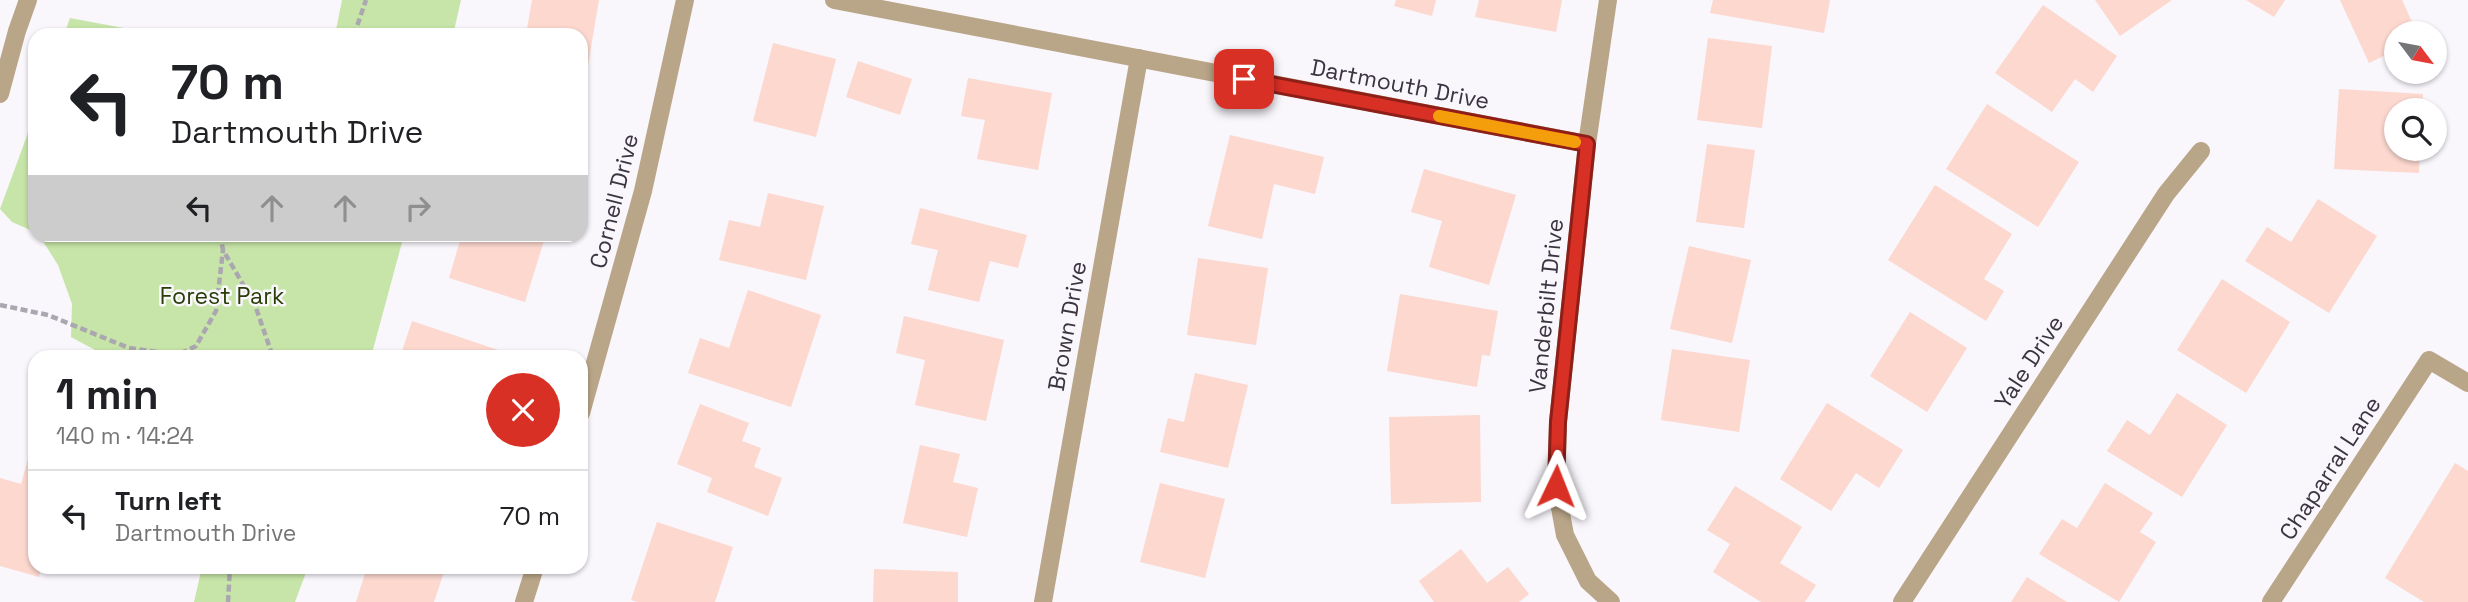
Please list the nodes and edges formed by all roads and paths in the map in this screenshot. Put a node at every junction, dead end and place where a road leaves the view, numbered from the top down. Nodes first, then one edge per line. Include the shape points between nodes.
1 (29, 0) edge
2 (366, 0) edge
3 (685, 0) edge
4 (834, 0) edge
5 (1608, 0) edge
6 (356, 28) edge
7 (1139, 58) junction
8 (0, 94) edge
9 (1587, 144) junction
10 (2202, 151) dead end
11 (222, 242) edge
12 (223, 250) junction
13 (0, 305) edge
14 (143, 350) edge
15 (186, 350) edge
16 (270, 350) edge
17 (2468, 383) edge
18 (588, 387) edge
19 (229, 574) edge
20 (533, 574) edge
21 (228, 602) edge
22 (524, 602) edge
23 (1043, 602) edge
24 (1611, 602) edge
25 (1902, 602) edge
26 (2271, 602) edge

1 - 8 street
2 - 6 path
3 - 18 street, Cornell Drive via 643,191
4 - 7 street, Dartmouth Drive
5 - 9 street, Vanderbilt Drive
7 - 9 street, Dartmouth Drive
7 - 23 street, Brown Drive
9 - 24 street, Vanderbilt Drive via 1558,422 1556,486 1565,536 1588,581
10 - 25 street, Yale Drive via 2166,194
11 - 12 path
12 - 15 path via 216,311 196,345
12 - 16 path via 254,305
13 - 14 path via 48,315
17 - 26 street, Chaparral Lane via 2429,360
19 - 21 path
20 - 22 street

